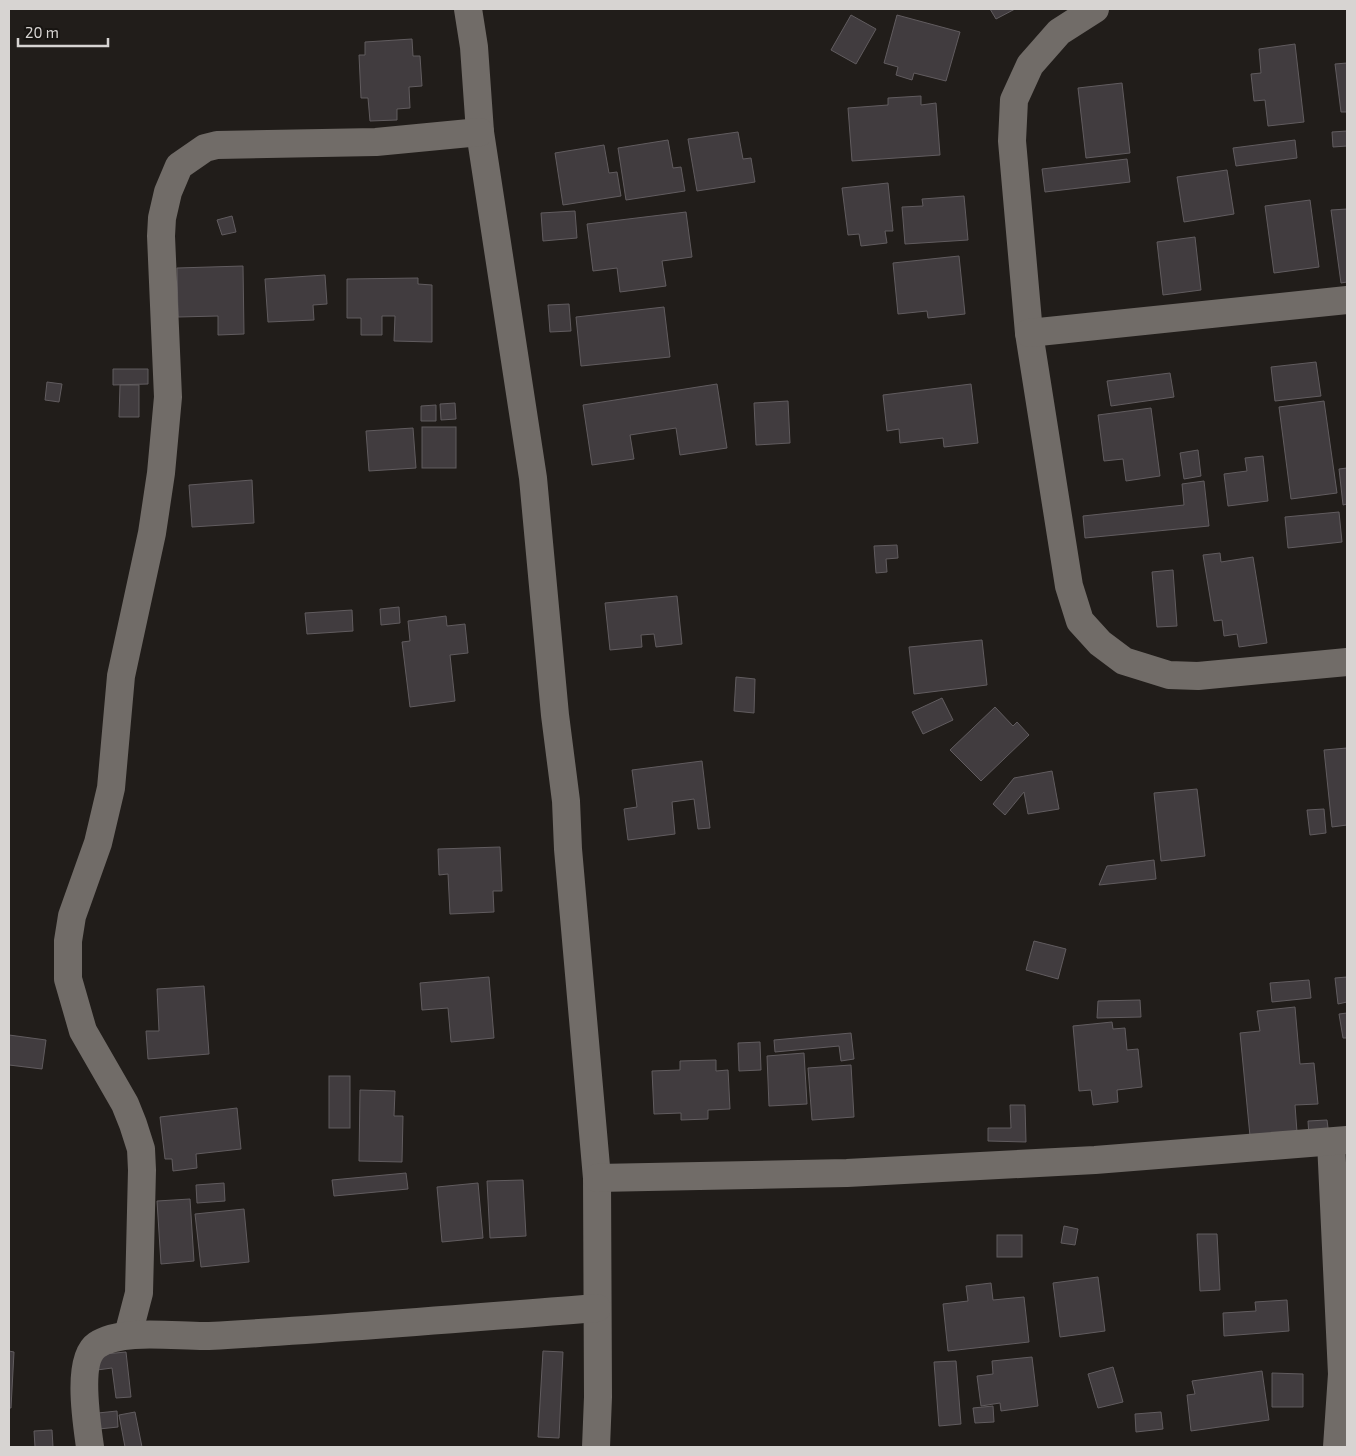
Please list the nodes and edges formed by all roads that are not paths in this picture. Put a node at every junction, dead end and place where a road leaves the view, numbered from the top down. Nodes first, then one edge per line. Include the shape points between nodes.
1 (468, 9) edge
2 (1095, 9) edge
3 (480, 132) junction
4 (1347, 300) edge
5 (1029, 333) junction
6 (1347, 662) edge
7 (1339, 1141) edge
8 (597, 1178) junction
9 (597, 1308) junction
10 (128, 1335) junction
11 (90, 1447) edge
12 (596, 1447) edge
13 (1337, 1447) edge

1 - 3 street
2 - 5 street via 1059,32 1030,65 1014,100 1012,141
3 - 8 street via 533,478 566,801
3 - 10 street via 376,142 217,145 206,148 179,166 168,192 161,236 168,397 161,473 152,534 121,676 111,788 98,843 72,916 67,948 68,978 83,1031 125,1104 141,1149 139,1293
4 - 5 street
5 - 6 street via 1069,586 1080,621 1100,643 1124,661 1169,675 1198,676
7 - 8 street via 1095,1160 848,1173
7 - 13 street via 1342,1374
8 - 9 street
9 - 10 street via 206,1336
9 - 12 street
10 - 11 street via 98,1344 90,1352 85,1375

